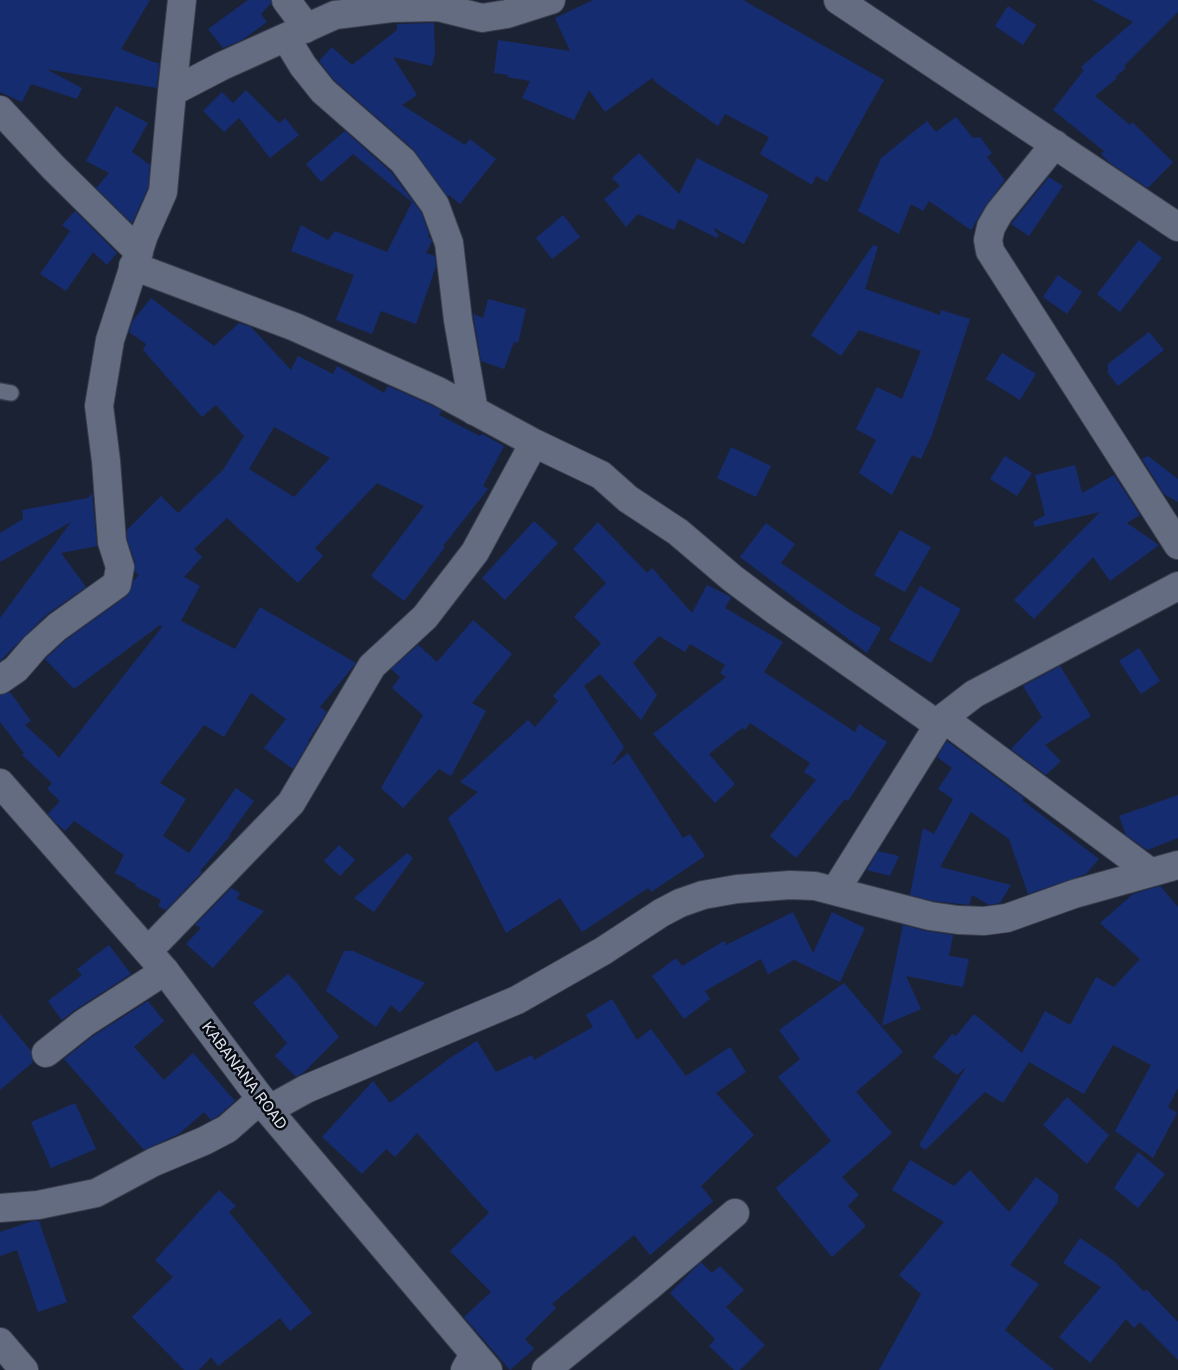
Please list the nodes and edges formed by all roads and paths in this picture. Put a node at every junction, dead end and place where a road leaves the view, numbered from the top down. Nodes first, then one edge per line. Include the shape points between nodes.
1 (182, 0) edge
2 (286, 0) edge
3 (550, 0) edge
4 (838, 0) edge
5 (296, 33) junction
6 (172, 92) junction
7 (0, 110) edge
8 (1056, 144) junction
9 (1178, 227) edge
10 (136, 259) junction
11 (474, 411) junction
12 (534, 443) junction
13 (1178, 545) edge
14 (1178, 586) edge
15 (0, 680) edge
16 (940, 722) junction
17 (0, 782) edge
18 (1178, 865) edge
19 (1150, 872) junction
20 (835, 891) junction
21 (156, 961) junction
22 (46, 1053) dead end
23 (264, 1104) junction
24 (0, 1208) edge
25 (735, 1212) dead end
26 (0, 1342) edge
27 (475, 1365) edge
28 (24, 1370) edge
29 (546, 1370) edge

1 - 6 street
2 - 5 street via 300,20
3 - 5 street via 507,14 482,18 438,6 335,15
4 - 8 street
5 - 6 street
5 - 11 street via 303,66 323,91 403,161 435,205 449,244
6 - 10 street via 163,192
7 - 10 street
8 - 9 street
8 - 13 street via 999,213 991,227 990,251
10 - 11 street via 438,391
10 - 15 street via 110,340 99,406 112,542 120,567 117,584 57,627 16,669
11 - 12 street
12 - 16 street via 601,475 769,605
12 - 21 street via 475,552 425,617 372,666 291,803
14 - 16 street via 974,694
16 - 19 street
16 - 20 street
17 - 21 street, KABANANA ROAD
18 - 19 street
19 - 20 street via 1007,918 984,921 930,916
20 - 23 street via 815,886 765,886 704,895 680,903 517,1000
21 - 22 street
21 - 23 street, KABANANA ROAD
23 - 24 street via 227,1129 96,1193 38,1205
23 - 27 street, KABANANA ROAD
25 - 29 street
26 - 28 street

